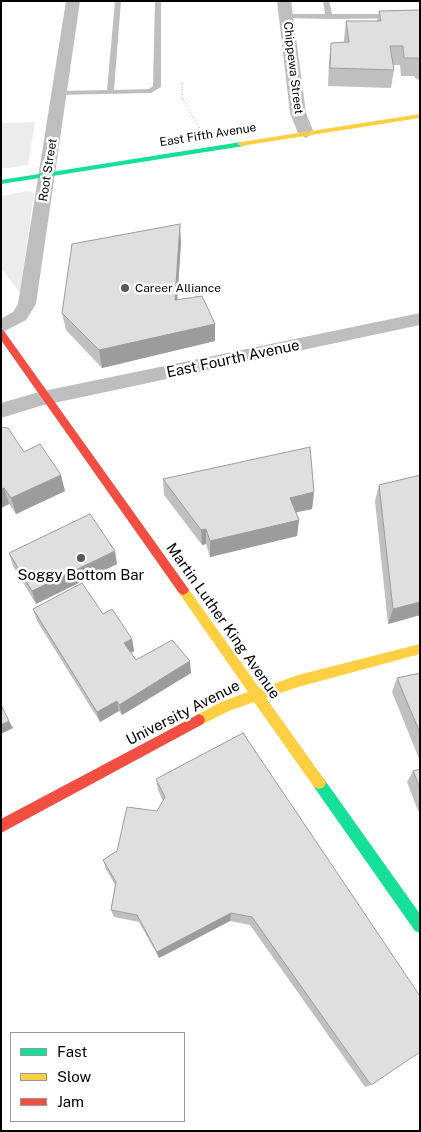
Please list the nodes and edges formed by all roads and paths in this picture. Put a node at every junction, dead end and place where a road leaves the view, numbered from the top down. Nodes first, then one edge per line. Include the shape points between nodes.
1 (73, 1) edge
2 (118, 1) edge
3 (158, 1) edge
4 (284, 1) edge
5 (326, 1) edge
6 (286, 16) junction
7 (420, 16) edge
8 (329, 17) junction
9 (182, 82) dead end
10 (110, 92) junction
11 (60, 93) junction
12 (420, 116) edge
13 (202, 133) dead end
14 (306, 133) junction
15 (48, 175) junction
16 (1, 182) edge
17 (420, 319) edge
18 (1, 326) edge
19 (1, 333) edge
20 (47, 398) junction
21 (1, 412) edge
22 (420, 649) edge
23 (256, 694) junction
24 (1, 826) edge
25 (420, 926) edge

1 - 11 street, Root Street
2 - 10 lane
3 - 10 lane via 157,87 151,91
4 - 6 street, Chippewa Street
5 - 8 lane
6 - 8 lane
6 - 14 street, Chippewa Street via 298,114
7 - 8 lane
9 - 13 path via 182,98
10 - 11 lane
11 - 15 street, Root Street
12 - 14 main road, East Fifth Avenue
14 - 15 main road, East Fifth Avenue
15 - 16 main road, East Fifth Avenue
15 - 18 street, Root Street via 27,304 20,316
17 - 20 street, East Fourth Avenue
19 - 20 main road, Martin Luther King Avenue
20 - 21 street, East Fourth Avenue
20 - 23 main road, Martin Luther King Avenue
22 - 23 main road, University Avenue
23 - 24 main road, University Avenue via 205,716
23 - 25 main road, Martin Luther King Avenue

